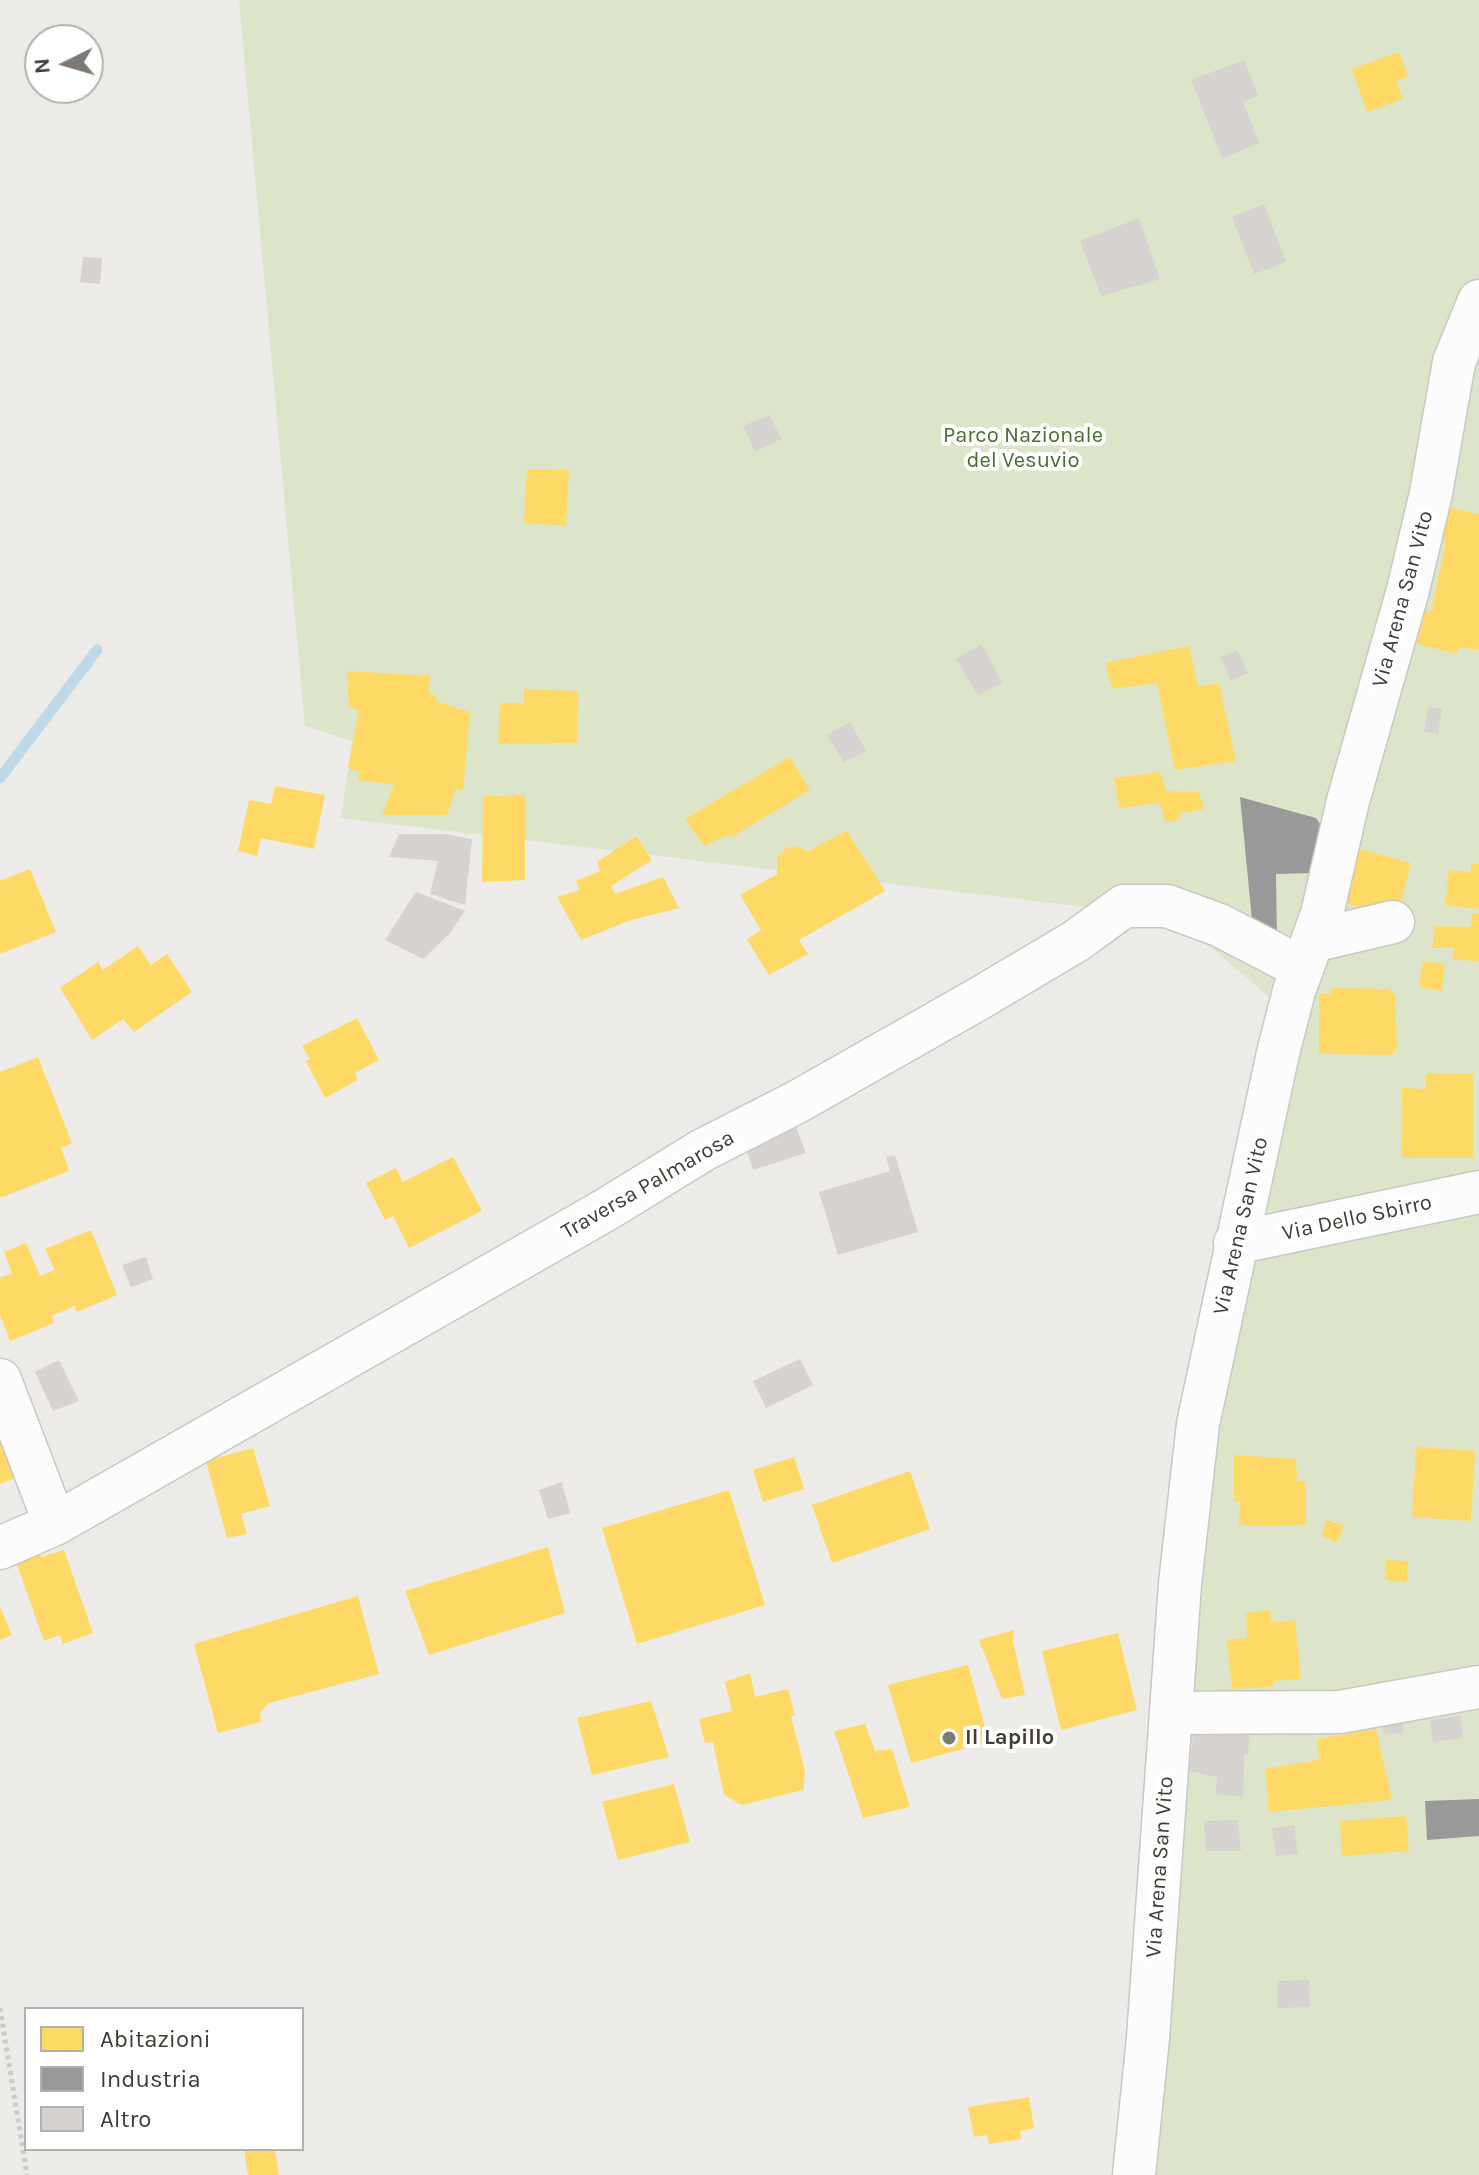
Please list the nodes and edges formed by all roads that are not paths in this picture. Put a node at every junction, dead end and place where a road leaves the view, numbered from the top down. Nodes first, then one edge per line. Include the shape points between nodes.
1 (1479, 301) edge
2 (1393, 922) dead end
3 (1307, 955) junction
4 (1479, 1192) edge
5 (1235, 1243) junction
6 (0, 1380) edge
7 (55, 1524) junction
8 (0, 1548) edge
9 (1479, 1687) edge
10 (1171, 1713) junction
11 (1134, 2175) edge

1 - 3 street, Via Arena San Vito via 1454,362 1408,590
2 - 3 street
3 - 5 street, Via Arena San Vito via 1278,1053
3 - 7 street, Traversa Palmarosa via 1167,906 1124,906 980,998 703,1150
4 - 5 street, Via Dello Sbirro
5 - 10 street, Via Arena San Vito via 1198,1424
6 - 7 street
7 - 8 street, Traversa Palmarosa
9 - 10 street via 1340,1712
10 - 11 street, Via Arena San Vito

